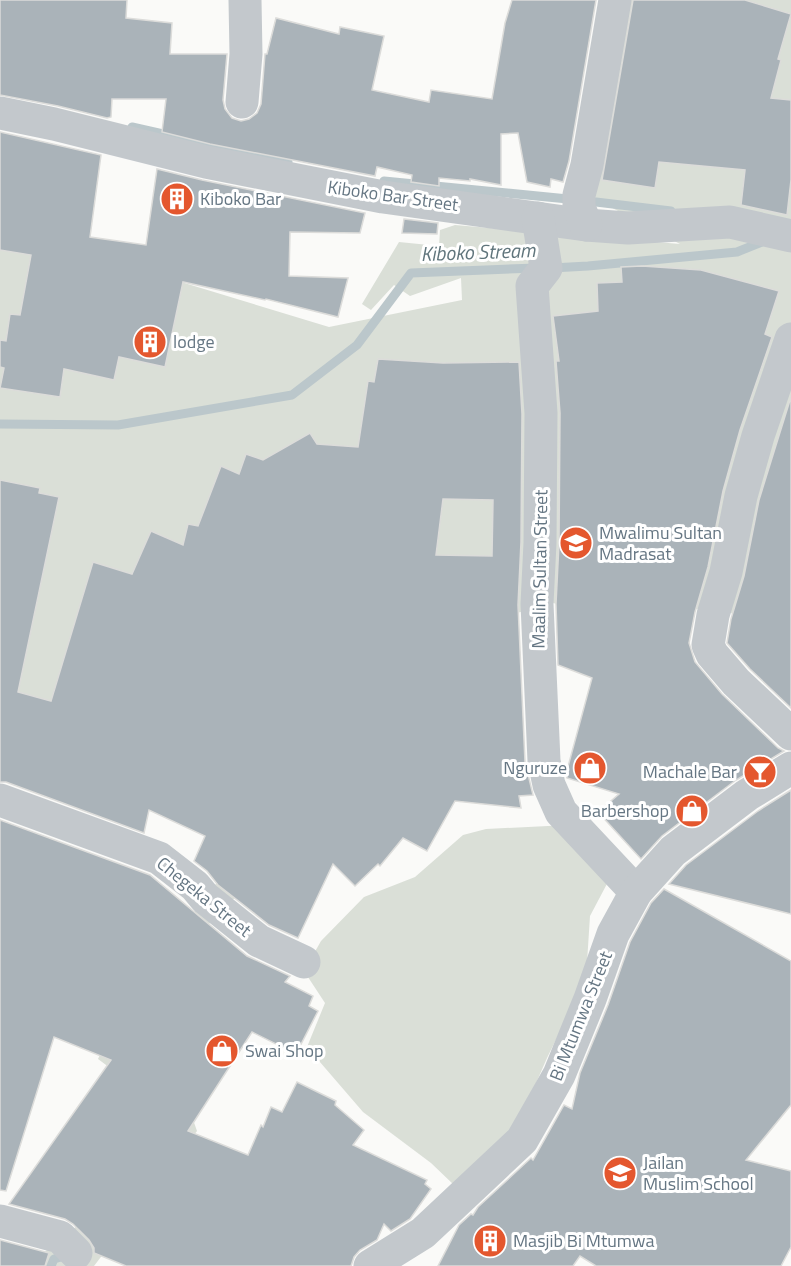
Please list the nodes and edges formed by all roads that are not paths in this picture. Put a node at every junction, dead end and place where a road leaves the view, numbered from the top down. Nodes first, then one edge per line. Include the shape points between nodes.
1 (245, 0) edge
2 (615, 0) edge
3 (242, 102) dead end
4 (0, 113) edge
5 (538, 218) junction
6 (586, 225) junction
7 (791, 236) edge
8 (791, 339) edge
9 (791, 734) edge
10 (791, 768) edge
11 (0, 800) edge
12 (636, 892) junction
13 (304, 962) dead end
14 (0, 1221) edge
15 (76, 1253) dead end
16 (375, 1265) edge

1 - 3 street
2 - 6 street via 579,195
4 - 5 street, Kiboko Bar Street via 276,177 382,197
5 - 6 street, Kiboko Bar Street
5 - 12 street, Maalim Sultan Street via 546,268 532,286 541,412 537,604 544,761 561,812
6 - 7 street, Kiboko Bar Street via 628,228 730,222
8 - 9 street via 741,496 708,645 736,682
10 - 12 street, Bi Mtumwa Street via 747,795 673,851
11 - 13 street, Chegeka Street via 159,858 259,941
12 - 16 street, Bi Mtumwa Street via 613,934 560,1075 522,1140 423,1233
14 - 15 street via 60,1237

